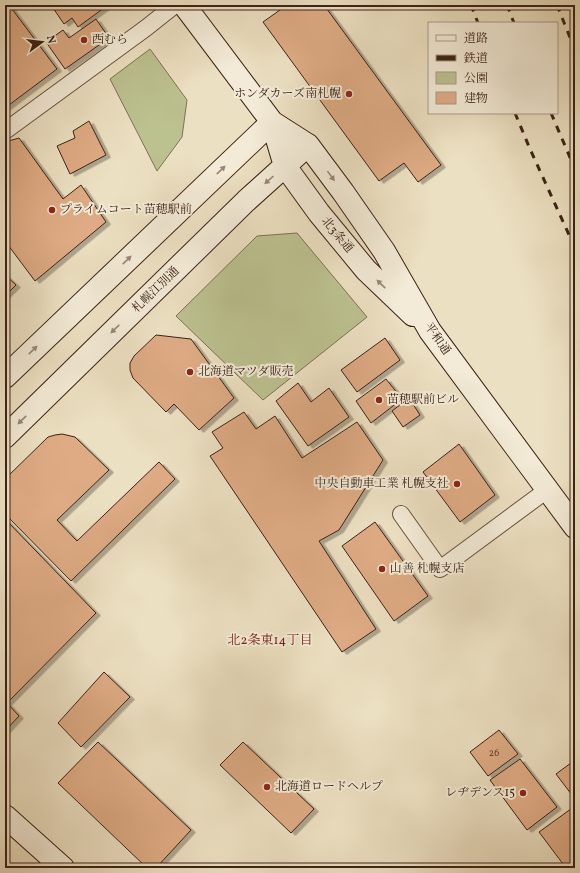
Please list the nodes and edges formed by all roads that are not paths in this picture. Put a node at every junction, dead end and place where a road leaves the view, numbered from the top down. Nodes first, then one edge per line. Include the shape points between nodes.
1 (175, 5) edge
2 (184, 5) edge
3 (272, 122) junction
4 (5, 130) edge
5 (308, 145) junction
6 (285, 166) junction
7 (430, 331) junction
8 (5, 377) edge
9 (5, 436) edge
10 (548, 490) junction
11 (401, 514) dead end
12 (575, 527) edge
13 (5, 816) edge
14 (63, 868) edge

1 - 4 lane
2 - 3 street, 北3条通
3 - 5 street, 北3条通
3 - 6 street, 北3条通
8 -> 3 street
5 - 6 street, 札幌江別通
5 -> 7 street, 平和通 via 384,251
7 -> 6 street, 北3条通 via 366,270 319,213
6 -> 9 street, 札幌江別通
7 - 10 street, 平和通
10 - 11 lane via 440,569
10 - 12 street, 平和通
13 - 14 street

